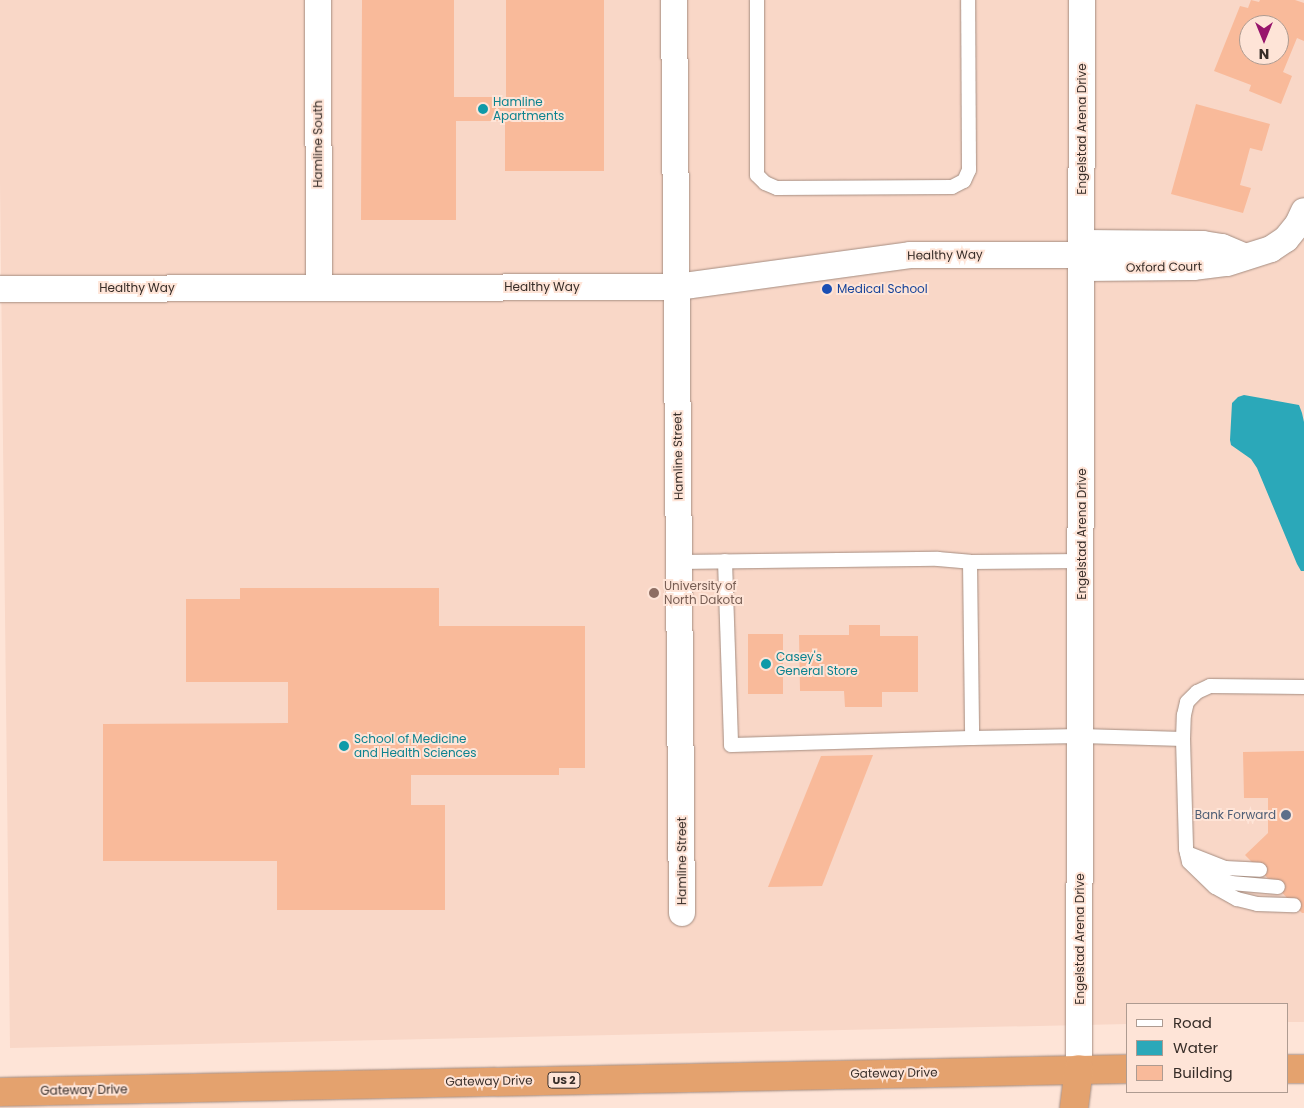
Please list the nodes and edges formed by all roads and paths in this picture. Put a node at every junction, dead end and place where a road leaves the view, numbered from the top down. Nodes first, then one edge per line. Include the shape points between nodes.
1 (318, 0) edge
2 (674, 0) edge
3 (756, 0) edge
4 (968, 0) edge
5 (1082, 0) edge
6 (1304, 211) edge
7 (1082, 255) junction
8 (319, 287) junction
9 (677, 287) junction
10 (0, 289) edge
11 (726, 561) junction
12 (1082, 561) junction
13 (679, 562) junction
14 (970, 562) junction
15 (1304, 686) edge
16 (1081, 736) junction
17 (972, 738) junction
18 (1183, 739) junction
19 (1187, 853) junction
20 (1260, 870) dead end
21 (1278, 887) dead end
22 (1294, 904) dead end
23 (682, 913) dead end
24 (1079, 1069) junction
25 (1126, 1069) edge
26 (1289, 1069) edge
27 (1304, 1069) edge
28 (0, 1092) edge
29 (1074, 1108) edge

1 - 8 street, Hamline South
2 - 9 street, Hamline Street
3 - 4 lane via 757,175 765,184 777,188 816,188 952,187 964,181 969,170
5 - 7 street, Engelstad Arena Drive
6 - 7 street, Oxford Court via 1286,239 1271,250 1227,263 1193,268
7 - 9 street, Healthy Way via 910,255
7 - 12 street, Engelstad Arena Drive
8 - 9 street, Healthy Way
8 - 10 street, Healthy Way
9 - 13 street, Hamline Street
11 - 13 lane
11 - 14 lane via 938,558
11 - 17 lane via 731,745
12 - 14 lane
12 - 16 street, Engelstad Arena Drive
13 - 23 street, Hamline Street
14 - 17 lane
15 - 18 lane via 1210,686 1187,702
16 - 17 lane
16 - 18 lane
16 - 24 street, Engelstad Arena Drive
18 - 19 lane
19 - 20 lane via 1225,868
19 - 21 lane via 1214,877 1231,883
19 - 22 lane via 1189,862 1199,873 1215,887 1237,899 1258,904
24 - 25 highway, Gateway Drive / US 2
24 - 28 highway, Gateway Drive / US 2
24 - 29 highway
26 - 27 highway

